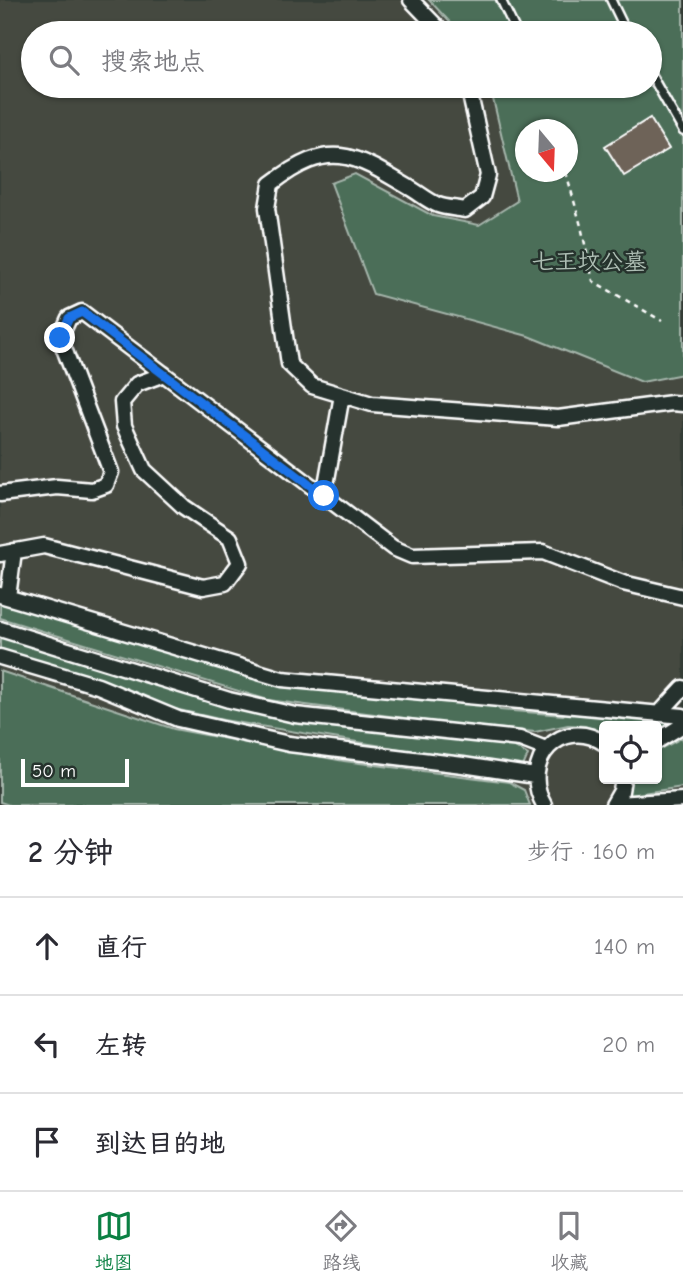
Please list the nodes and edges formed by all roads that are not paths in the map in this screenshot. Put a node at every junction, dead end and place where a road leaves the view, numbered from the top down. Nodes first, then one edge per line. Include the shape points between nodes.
1 (411, 0) edge
2 (501, 0) edge
3 (611, 0) edge
4 (431, 21) edge
5 (511, 21) edge
6 (621, 21) edge
7 (662, 94) edge
8 (471, 98) edge
9 (683, 131) edge
10 (164, 374) junction
11 (342, 395) junction
12 (683, 404) edge
13 (0, 494) edge
14 (324, 496) junction
15 (7, 552) edge
16 (4, 596) edge
17 (683, 597) edge
18 (0, 629) edge
19 (0, 657) edge
20 (683, 688) edge
21 (659, 714) junction
22 (683, 716) edge
23 (683, 725) edge
24 (662, 738) edge
25 (599, 741) edge
26 (546, 749) junction
27 (535, 776) junction
28 (622, 784) edge
29 (683, 800) edge
30 (614, 804) edge
31 (544, 805) edge

1 - 4 street
2 - 5 lane
3 - 6 lane
7 - 9 lane
8 - 11 street via 488,175 482,197 465,210 439,206 382,171 344,155 321,155 271,184 267,208 289,364 312,386
10 - 13 street via 82,312 69,318 60,338 111,472 106,485 92,490 57,487
10 - 14 street
10 - 15 street via 137,384 122,402 124,426 144,470 184,507 230,538 240,563 225,583 203,587 44,546
11 - 12 street via 372,404 558,418
11 - 14 street
14 - 17 street via 393,548 412,556 543,552 623,583
15 - 16 street
16 - 21 street via 282,679
18 - 26 street via 229,700 295,715 520,739
19 - 27 street via 98,686 178,719 289,744
20 - 21 street
21 - 22 street
23 - 24 street
25 - 26 street via 572,735
26 - 27 street
27 - 31 street
28 - 30 street
29 - 30 street

